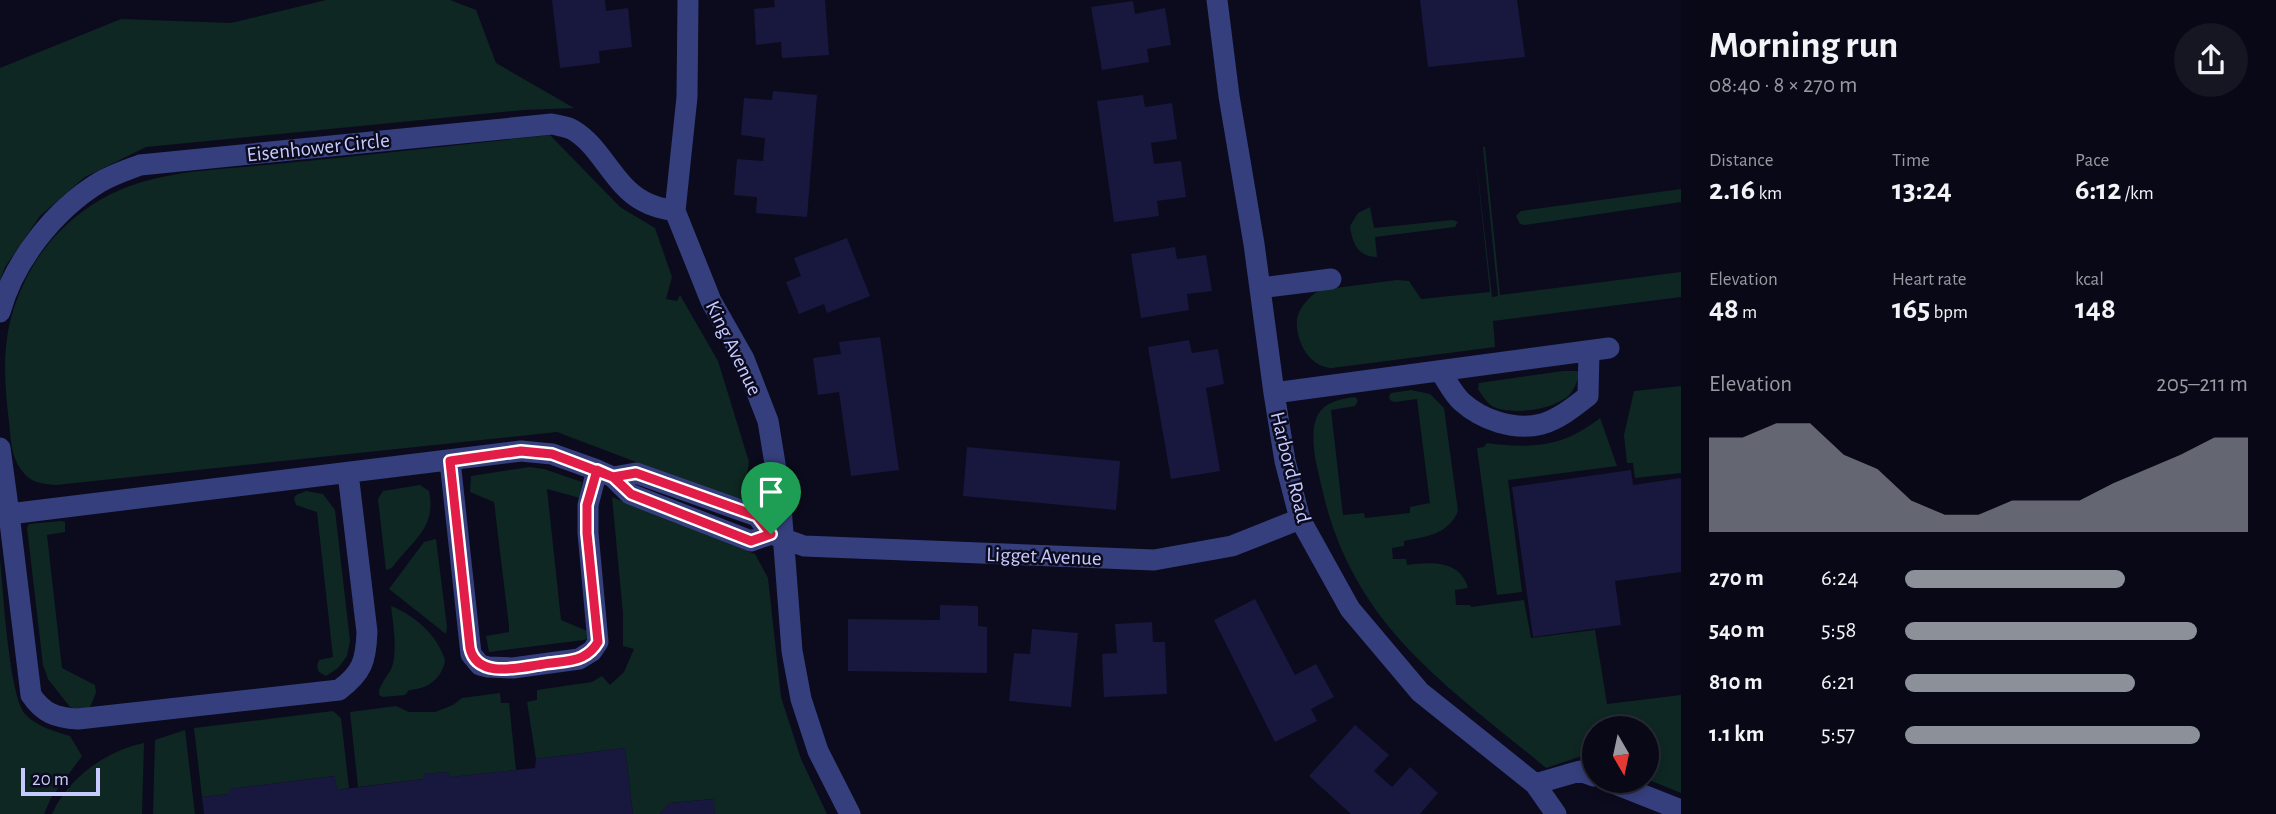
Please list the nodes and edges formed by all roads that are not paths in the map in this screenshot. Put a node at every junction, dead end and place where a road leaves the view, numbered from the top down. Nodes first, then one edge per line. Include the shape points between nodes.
1 (688, 0) edge
2 (1217, 0) edge
3 (675, 211) junction
4 (1331, 279) dead end
5 (1260, 288) junction
6 (0, 312) edge
7 (1440, 371) junction
8 (1273, 393) junction
9 (0, 449) edge
10 (450, 461) junction
11 (348, 473) junction
12 (605, 474) junction
13 (9, 514) junction
14 (1300, 519) junction
15 (777, 537) junction
16 (1582, 772) edge
17 (1535, 784) junction
18 (1638, 793) edge
19 (1681, 810) edge
20 (850, 814) edge
21 (1556, 814) edge

1 - 3 street, King Avenue via 687,97
2 - 5 street, Harbord Road
3 - 6 street, Eisenhower Circle via 642,201 583,137 571,128 552,124 140,165 100,182 69,206 37,240 6,289
3 - 15 street, King Avenue via 711,301 744,359 768,421 780,494
4 - 5 street
5 - 8 street, Harbord Road
7 - 7 street via 1599,350 1588,396 1541,424 1513,425 1482,418 1460,400
7 - 8 street
8 - 14 street, Harbord Road
9 - 13 street
10 - 11 street
10 - 12 street via 521,451 552,454
10 - 12 street via 471,654 481,665 499,669 579,659 598,642 587,505
11 - 13 street
11 - 13 street via 367,632 362,667 338,690 78,719 58,718 39,708 31,695
12 - 15 street via 636,473 757,516
14 - 15 street, Ligget Avenue via 1232,546 1154,560 804,546
14 - 17 street, Harbord Road via 1350,609 1420,691
15 - 20 street, King Avenue via 801,699 818,751
16 - 17 street
17 - 21 street, Harbord Road
18 - 19 street

